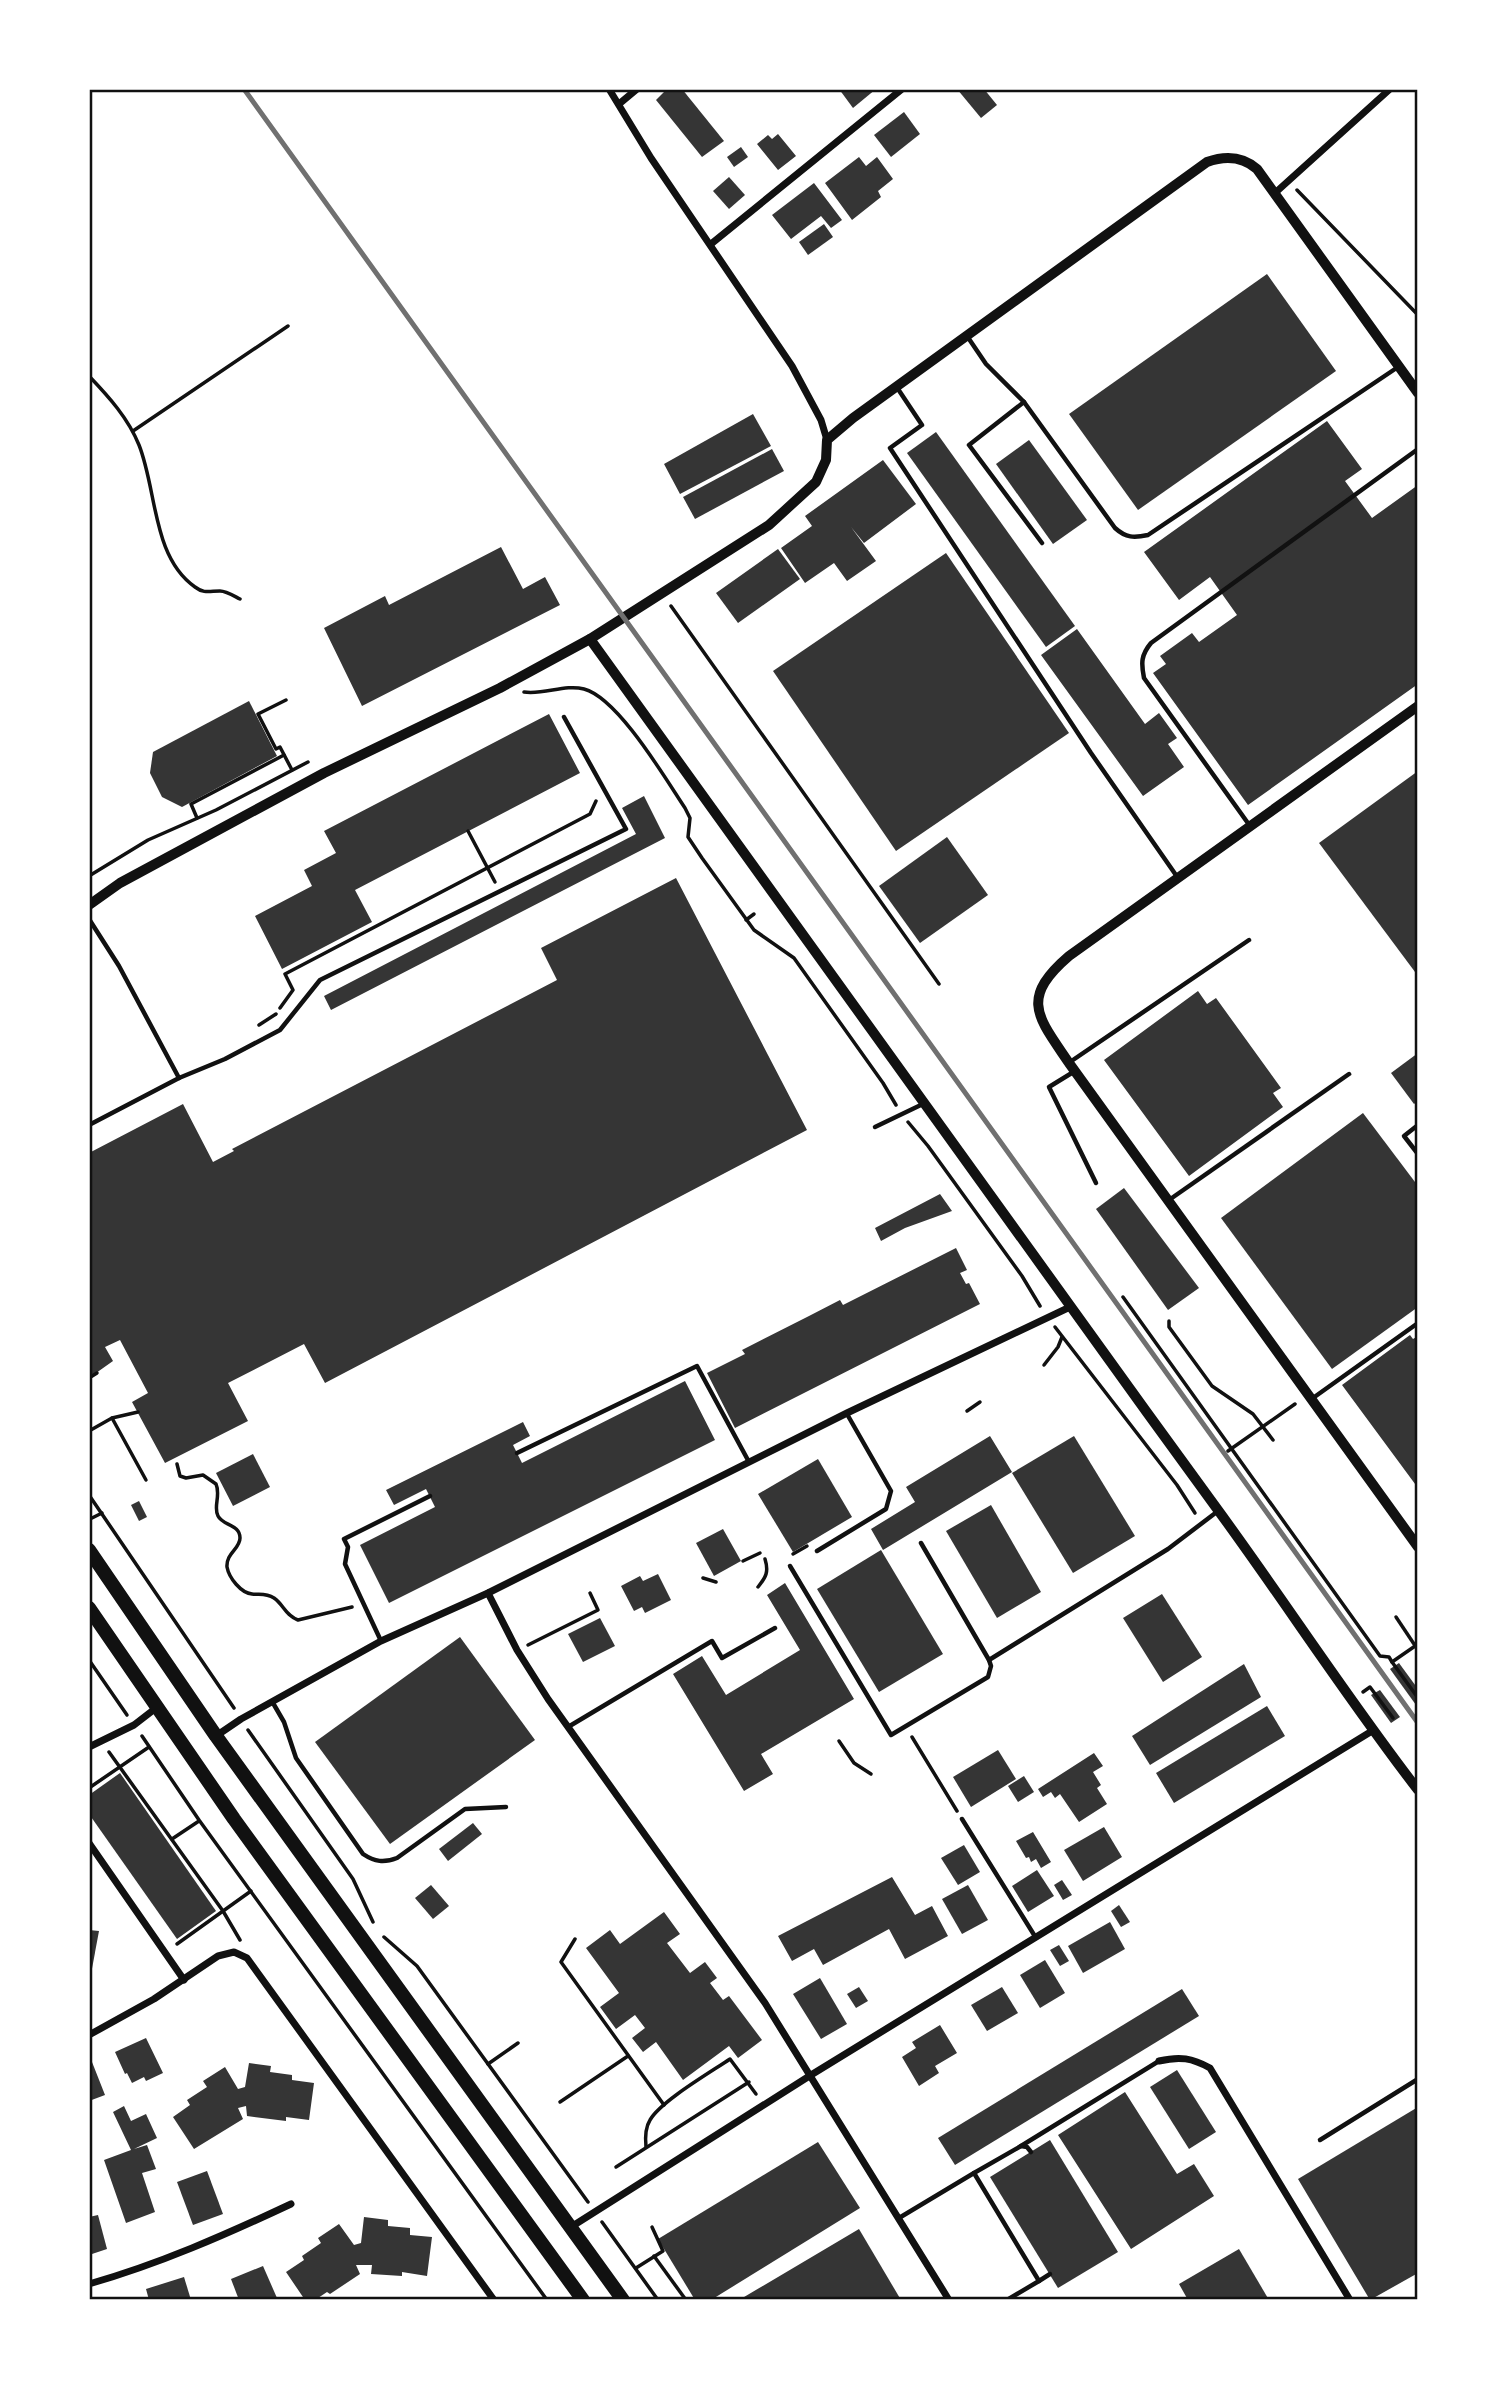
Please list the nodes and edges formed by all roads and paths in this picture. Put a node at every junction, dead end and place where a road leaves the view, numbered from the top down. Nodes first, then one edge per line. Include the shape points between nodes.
1 (609, 89) edge
2 (637, 89) edge
3 (902, 89) edge
4 (1390, 89) edge
5 (619, 104) junction
6 (1289, 181) junction
7 (1275, 193) junction
8 (711, 244) junction
9 (1418, 315) edge
10 (288, 326) dead end
11 (967, 336) junction
12 (1399, 366) junction
13 (89, 376) edge
14 (896, 386) junction
15 (1418, 393) edge
16 (1024, 402) junction
17 (133, 431) junction
18 (827, 440) junction
19 (1418, 449) edge
20 (1042, 543) dead end
21 (662, 594) junction
22 (240, 599) dead end
23 (590, 639) junction
24 (532, 693) dead end
25 (286, 700) dead end
26 (1418, 706) edge
27 (564, 717) dead end
28 (284, 755) junction
29 (298, 767) dead end
30 (292, 770) junction
31 (596, 799) dead end
32 (197, 818) junction
33 (1251, 827) junction
34 (468, 831) dead end
35 (488, 868) junction
36 (89, 876) edge
37 (1179, 878) junction
38 (500, 891) junction
39 (89, 905) edge
40 (754, 914) dead end
41 (89, 919) edge
42 (746, 920) junction
43 (1249, 940) dead end
44 (939, 984) dead end
45 (255, 1028) dead end
46 (1073, 1067) junction
47 (1349, 1074) dead end
48 (179, 1078) junction
49 (887, 1093) dead end
50 (926, 1102) junction
51 (89, 1125) edge
52 (1418, 1125) edge
53 (875, 1127) dead end
54 (914, 1132) dead end
55 (1418, 1154) edge
56 (1096, 1183) dead end
57 (1169, 1200) junction
58 (1030, 1291) dead end
59 (1123, 1297) dead end
60 (1070, 1307) junction
61 (1169, 1321) dead end
62 (1418, 1323) edge
63 (1044, 1366) dead end
64 (97, 1373) dead end
65 (89, 1378) edge
66 (1310, 1397) junction
67 (980, 1402) dead end
68 (967, 1410) dead end
69 (138, 1412) dead end
70 (847, 1413) junction
71 (112, 1418) junction
72 (1262, 1426) junction
73 (89, 1431) edge
74 (1273, 1440) dead end
75 (1230, 1450) junction
76 (517, 1453) dead end
77 (749, 1462) junction
78 (177, 1464) dead end
79 (146, 1480) dead end
80 (89, 1495) edge
81 (429, 1496) dead end
82 (1219, 1510) junction
83 (1194, 1512) dead end
84 (102, 1513) junction
85 (92, 1518) dead end
86 (921, 1543) dead end
87 (1418, 1547) edge
88 (89, 1550) edge
89 (817, 1550) dead end
90 (760, 1553) dead end
91 (765, 1559) dead end
92 (743, 1561) dead end
93 (790, 1566) dead end
94 (703, 1578) dead end
95 (716, 1582) dead end
96 (758, 1587) dead end
97 (488, 1593) junction
98 (590, 1593) dead end
99 (362, 1602) junction
100 (89, 1608) edge
101 (1396, 1616) dead end
102 (775, 1629) dead end
103 (381, 1642) junction
104 (1417, 1647) edge
105 (517, 1650) junction
106 (89, 1660) edge
107 (989, 1660) junction
108 (1392, 1662) junction
109 (1370, 1687) dead end
110 (1418, 1698) edge
111 (273, 1703) junction
112 (232, 1704) dead end
113 (156, 1708) junction
114 (1393, 1718) dead end
115 (134, 1725) junction
116 (568, 1727) junction
117 (1372, 1731) junction
118 (216, 1736) junction
119 (144, 1739) dead end
120 (839, 1741) dead end
121 (916, 1745) dead end
122 (89, 1747) edge
123 (149, 1747) junction
124 (260, 1749) dead end
125 (109, 1752) dead end
126 (120, 1766) junction
127 (871, 1774) dead end
128 (89, 1788) edge
129 (1418, 1790) edge
130 (951, 1801) dead end
131 (506, 1807) dead end
132 (962, 1819) dead end
133 (200, 1820) junction
134 (172, 1839) junction
135 (89, 1843) edge
136 (251, 1891) junction
137 (223, 1911) junction
138 (1036, 1938) junction
139 (575, 1939) dead end
140 (177, 1944) dead end
141 (247, 1958) junction
142 (184, 1980) junction
143 (89, 2035) edge
144 (518, 2043) dead end
145 (628, 2056) junction
146 (1158, 2061) joint
147 (488, 2064) junction
148 (811, 2075) junction
149 (1418, 2079) edge
150 (749, 2082) junction
151 (560, 2102) dead end
152 (664, 2105) junction
153 (764, 2105) junction
154 (1320, 2140) dead end
155 (1021, 2146) junction
156 (646, 2147) junction
157 (1031, 2151) dead end
158 (616, 2167) dead end
159 (974, 2174) junction
160 (587, 2200) dead end
161 (290, 2204) dead end
162 (899, 2218) junction
163 (652, 2227) dead end
164 (571, 2228) junction
165 (607, 2228) dead end
166 (654, 2256) junction
167 (636, 2268) junction
168 (1050, 2274) dead end
169 (1039, 2281) junction
170 (89, 2284) edge
171 (579, 2298) edge
172 (494, 2300) edge
173 (547, 2300) edge
174 (622, 2300) edge
175 (658, 2300) edge
176 (686, 2300) edge
177 (949, 2300) edge
178 (1007, 2300) edge
179 (1350, 2300) edge

1 - 5 street
2 - 5 street
3 - 8 street
4 - 6 street
5 - 8 street
6 - 7 street
6 - 9 path
7 - 11 street via 1257,169 1245,162 1230,158 1207,162
7 - 12 street
8 - 18 street via 792,366 821,419
10 - 17 path
11 - 14 street
11 - 16 lane via 986,364
12 - 15 street
12 - 16 lane via 1148,535 1136,538 1115,528
13 - 17 path
14 - 18 street
14 - 37 lane via 922,425 890,448
16 - 20 lane via 969,445
17 - 22 path via 146,465 161,534 173,560 200,591 222,591
18 - 21 street via 816,482 798,500 769,525
19 - 33 lane via 1144,652 1144,678
21 - 23 street
21 - 44 path
23 - 39 street via 279,797 120,883
23 - 50 street
24 - 42 path via 579,688 603,699 619,714 685,808 690,818 688,837
25 - 28 path via 258,714 276,749
26 - 33 street
27 - 38 lane via 626,830
28 - 30 path
28 - 32 path via 191,804
29 - 30 path
30 - 32 path
31 - 35 path via 590,814
32 - 36 path via 148,840
33 - 37 street
34 - 35 path
35 - 38 path
35 - 45 path via 285,974 293,990 274,1016
37 - 46 street via 1049,973 1040,988 1042,1021
38 - 48 lane via 320,980 280,1030
40 - 42 path
41 - 48 lane
42 - 49 path via 765,940 794,958
43 - 46 lane
46 - 56 lane via 1049,1087
46 - 57 street
47 - 57 lane
48 - 51 lane
50 - 53 lane
50 - 60 street
52 - 55 lane via 1404,1136
54 - 58 path
57 - 66 street
59 - 75 path
60 - 70 street
60 - 82 street
61 - 72 path via 1212,1386 1253,1414
62 - 66 lane
63 - 83 path via 1061,1336
64 - 65 path
66 - 72 path
66 - 87 street
67 - 68 path
69 - 71 path
70 - 77 street
70 - 89 lane via 891,1490 886,1509
71 - 73 path
71 - 79 path
72 - 74 path
72 - 75 path
75 - 108 path via 1380,1656
76 - 77 lane via 697,1366
77 - 97 street
78 - 99 path via 180,1476 203,1475 216,1484 217,1515 236,1528 240,1538 229,1556 228,1569 247,1592 273,1598 298,1620
80 - 84 path
81 - 99 lane via 344,1539 348,1546 345,1564
82 - 107 lane via 1168,1549
82 - 117 street
84 - 85 path
84 - 112 path
86 - 107 lane
88 - 118 main road
90 - 92 path
91 - 96 path via 768,1569
93 - 107 lane via 891,1735 988,1676
94 - 95 path
97 - 103 street
97 - 105 street
98 - 105 path via 598,1610
99 - 103 lane
100 - 113 main road
101 - 104 path
102 - 116 lane via 722,1658 712,1642
103 - 111 street
104 - 108 path
105 - 116 street
106 - 115 path
108 - 110 path
109 - 114 path
111 - 118 street
111 - 131 lane via 296,1758 363,1854 372,1860 397,1858 465,1809
113 - 115 street
113 - 171 main road
115 - 122 street
116 - 148 street via 765,2003
117 - 129 street
117 - 138 street
118 - 164 main road
119 - 123 path
120 - 127 path via 854,1763
121 - 130 path
123 - 126 path
123 - 133 path
124 - 147 path via 353,1879 379,1931 417,1966
125 - 126 path
126 - 128 path
126 - 134 path
132 - 138 lane
133 - 134 path
133 - 136 path
134 - 137 path
135 - 142 street
136 - 137 path
136 - 173 path
137 - 140 path
137 - 141 path
138 - 148 street
139 - 145 path via 561,1962
141 - 142 street via 234,1952 218,1956
141 - 172 street
142 - 143 street
144 - 147 path
145 - 151 path
145 - 152 path
146 - 155 lane
146 - 179 street via 1192,2058 1210,2068
147 - 160 path
148 - 153 street
148 - 162 street
149 - 154 lane
150 - 152 path via 730,2059
150 - 153 path
150 - 156 path
152 - 156 path via 651,2118
153 - 164 street
155 - 157 lane
155 - 159 lane
156 - 158 path
159 - 162 lane
159 - 169 lane
161 - 170 street via 215,2239
162 - 177 street
163 - 166 path via 663,2251
164 - 174 main road
165 - 167 path
166 - 167 path
166 - 176 path
167 - 175 path
168 - 169 lane
169 - 178 lane

